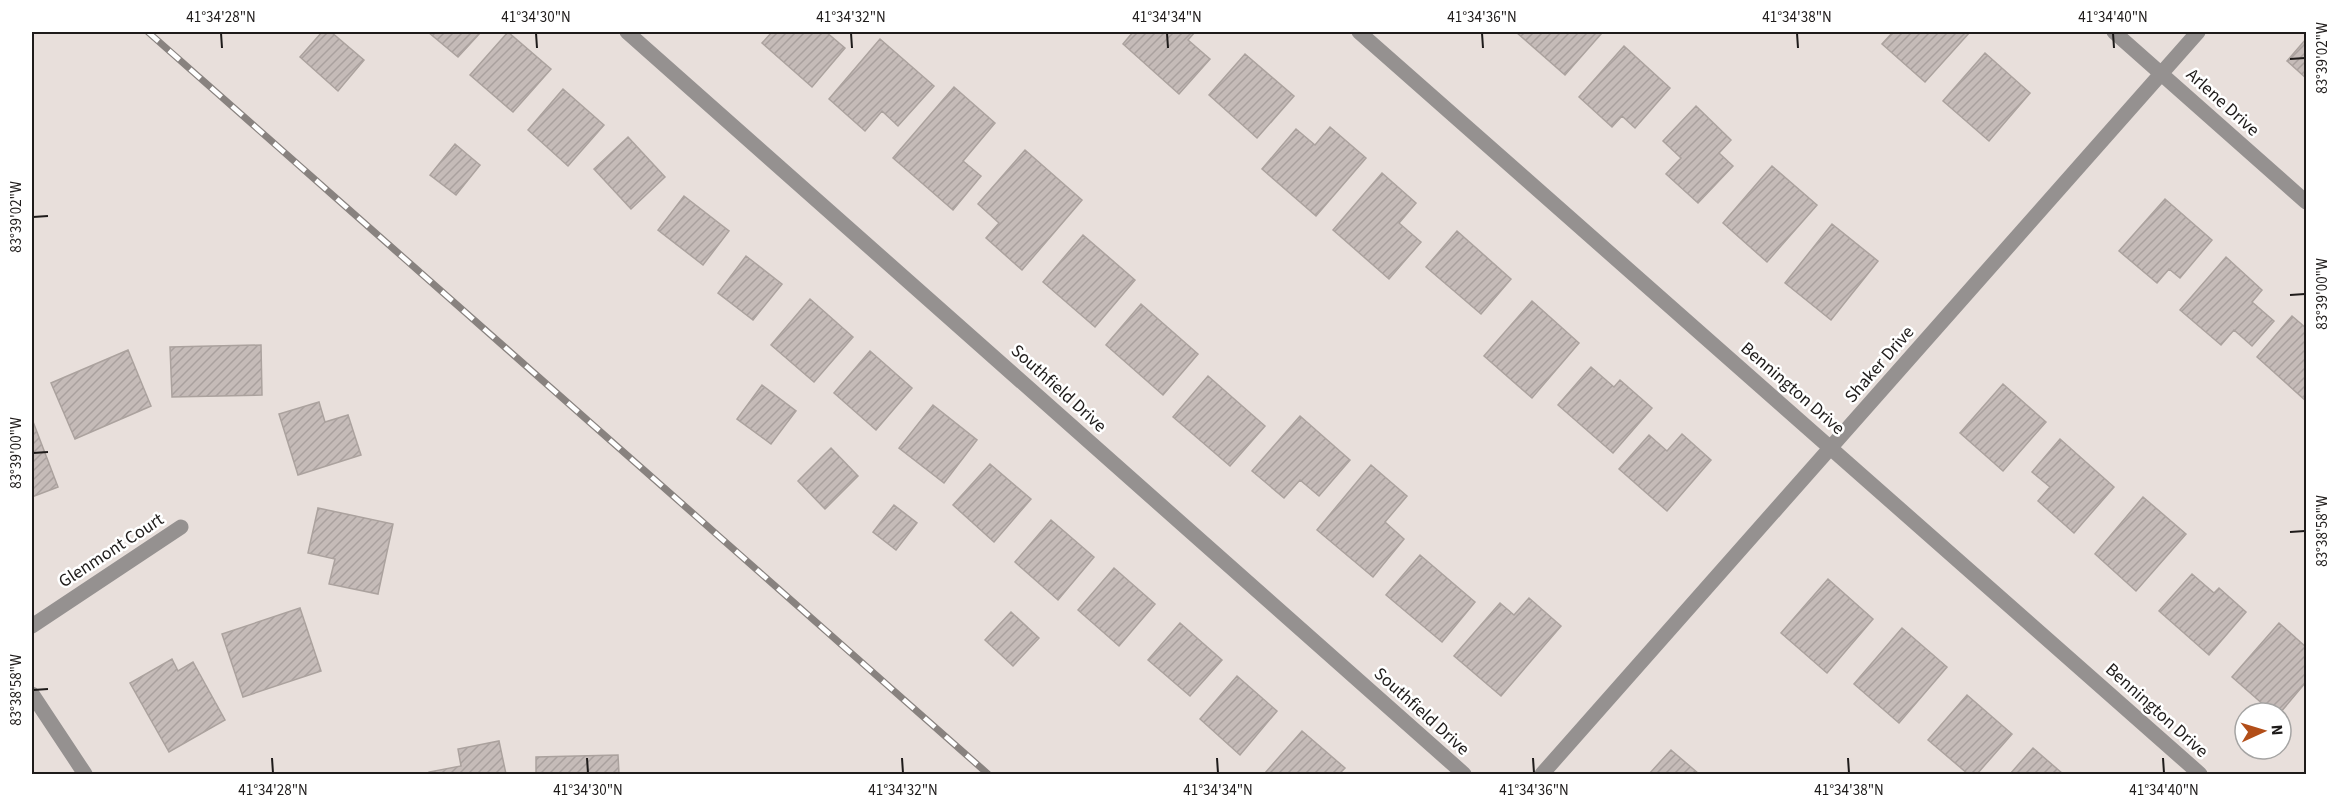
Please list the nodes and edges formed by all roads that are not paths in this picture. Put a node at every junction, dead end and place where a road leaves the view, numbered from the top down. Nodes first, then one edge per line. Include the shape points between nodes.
1 (627, 32) edge
2 (1359, 32) edge
3 (2114, 32) edge
4 (2198, 32) edge
5 (2161, 72) junction
6 (2307, 202) edge
7 (1832, 448) junction
8 (181, 527) dead end
9 (32, 626) edge
10 (32, 694) edge
11 (85, 774) edge
12 (1464, 774) edge
13 (1542, 774) edge
14 (2200, 774) edge

1 - 12 street, Southfield Drive
2 - 7 street, Bennington Drive
3 - 5 street, Arlene Drive
4 - 5 street, Shaker Drive
5 - 6 street, Arlene Drive
5 - 7 street, Shaker Drive
7 - 13 street, Shaker Drive
7 - 14 street, Bennington Drive
8 - 9 street, Glenmont Court
10 - 11 street

